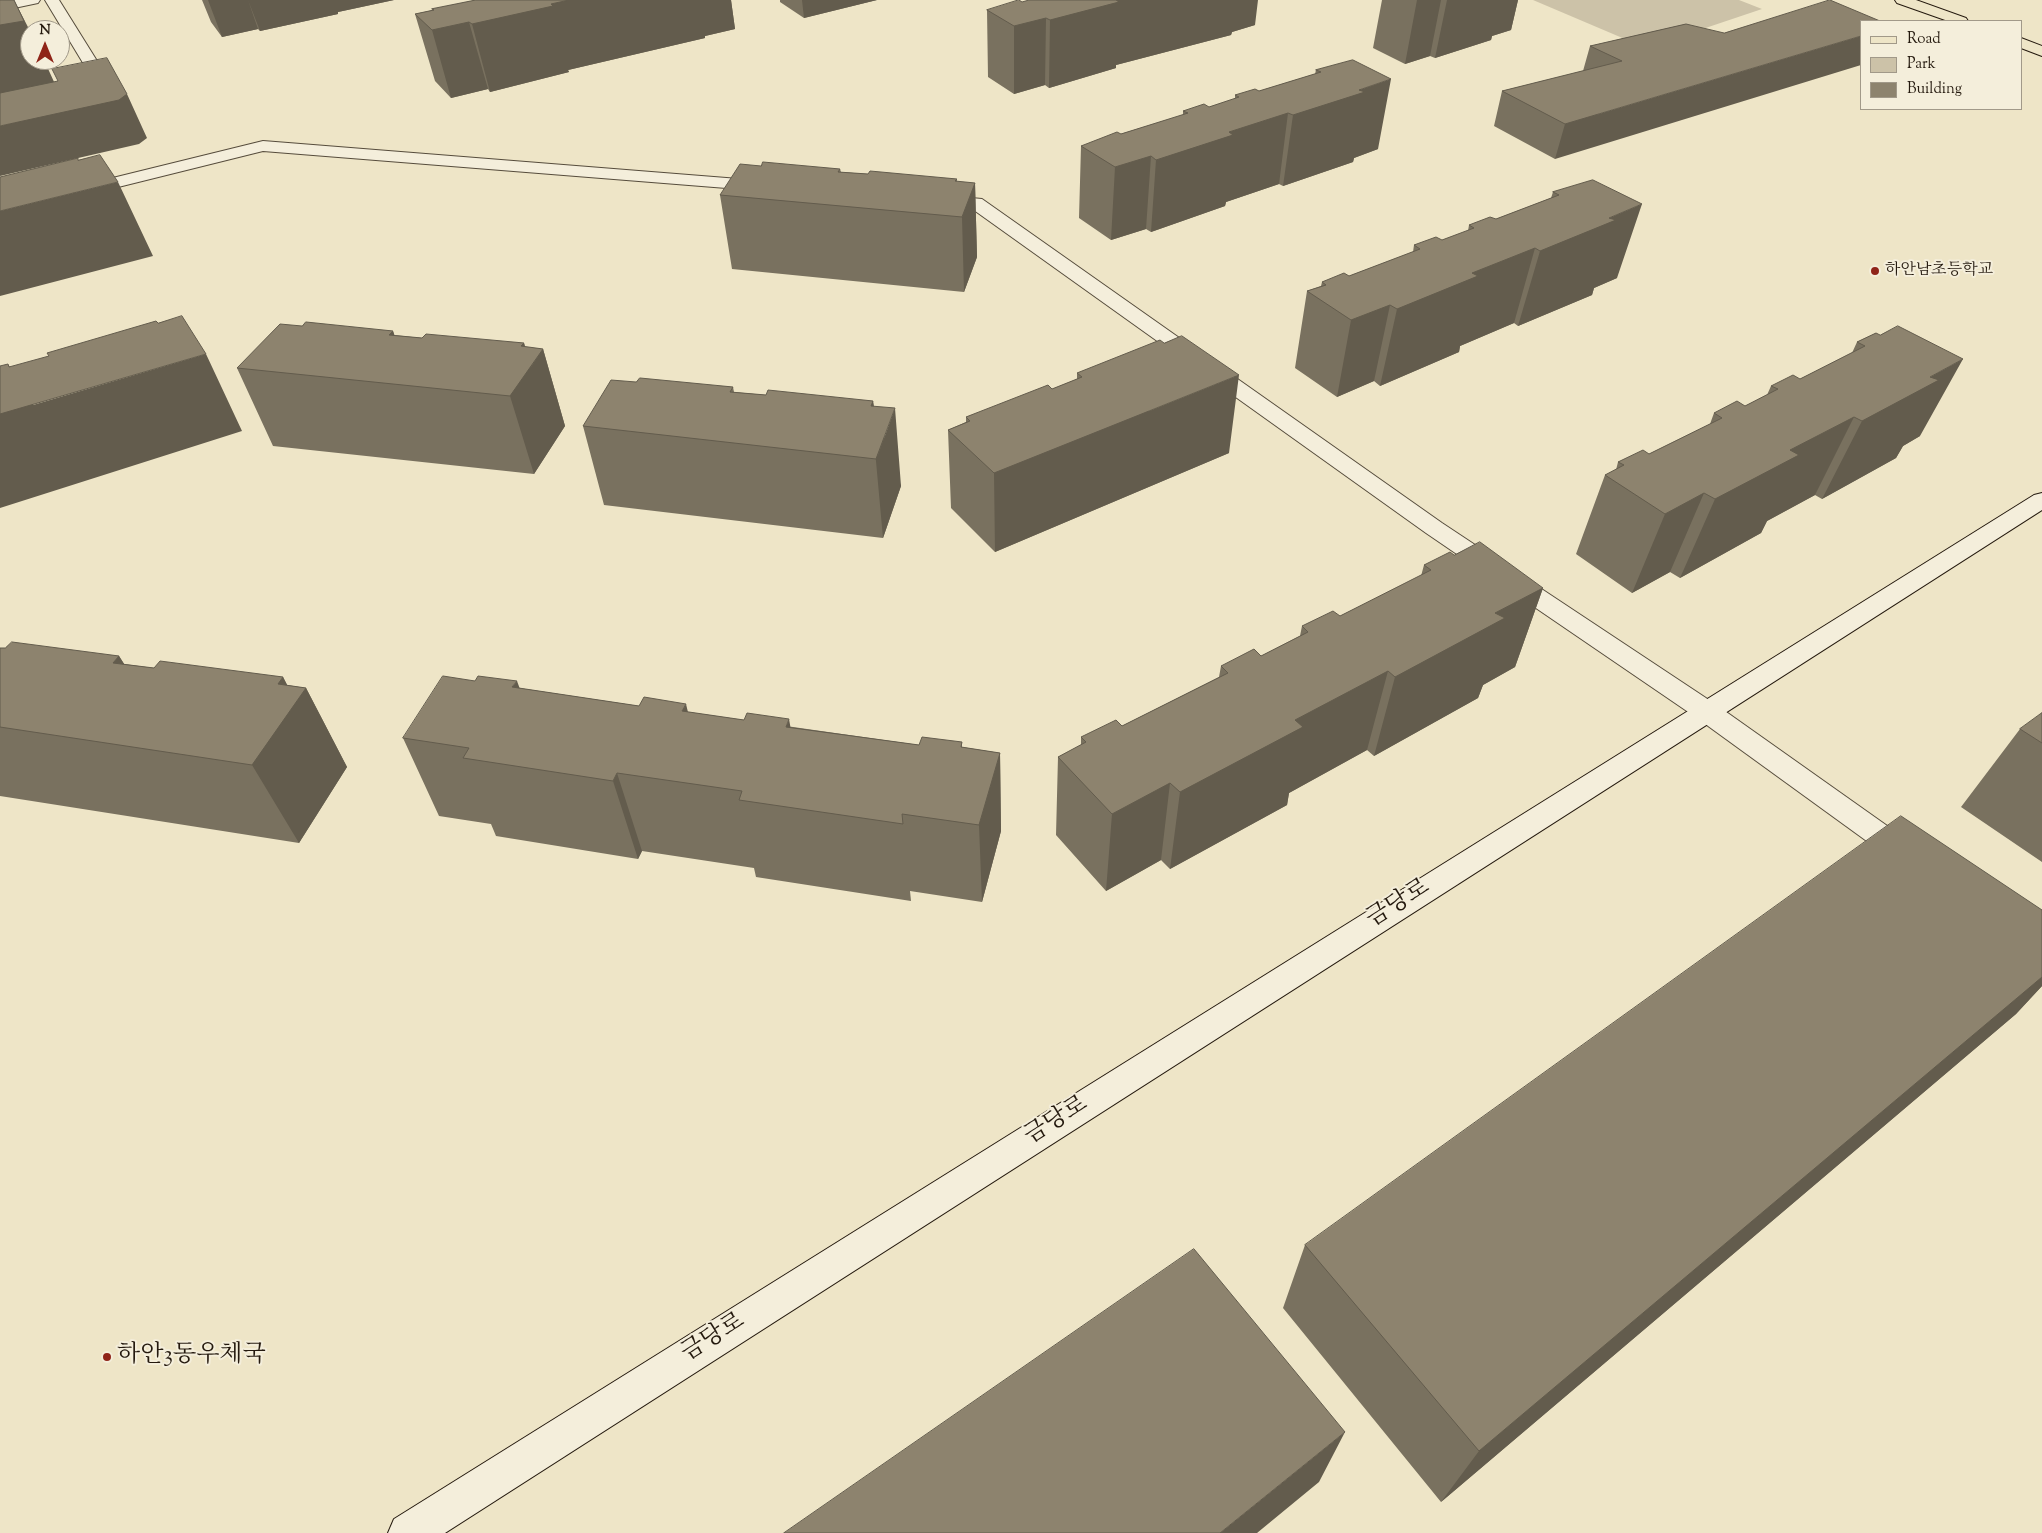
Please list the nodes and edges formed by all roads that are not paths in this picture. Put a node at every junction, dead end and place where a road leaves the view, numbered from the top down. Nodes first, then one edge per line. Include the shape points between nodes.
1 (33, 0) edge
2 (52, 0) edge
3 (1895, 0) edge
4 (1902, 0) edge
5 (1909, 0) edge
6 (0, 7) edge
7 (1932, 11) junction
8 (1958, 20) edge
9 (2022, 43) edge
10 (2042, 51) edge
11 (91, 97) edge
12 (788, 188) edge
13 (66, 195) edge
14 (916, 198) edge
15 (2042, 500) edge
16 (1706, 711) junction
17 (1930, 872) edge
18 (408, 1533) edge

1 - 6 street
2 - 11 street via 109,93
3 - 7 main road
4 - 7 main road
5 - 7 main road
7 - 8 main road
9 - 10 main road
12 - 13 street via 263,146
14 - 16 street via 976,203 1434,528
15 - 16 street, 금당로
16 - 17 street
16 - 18 street, 금당로

